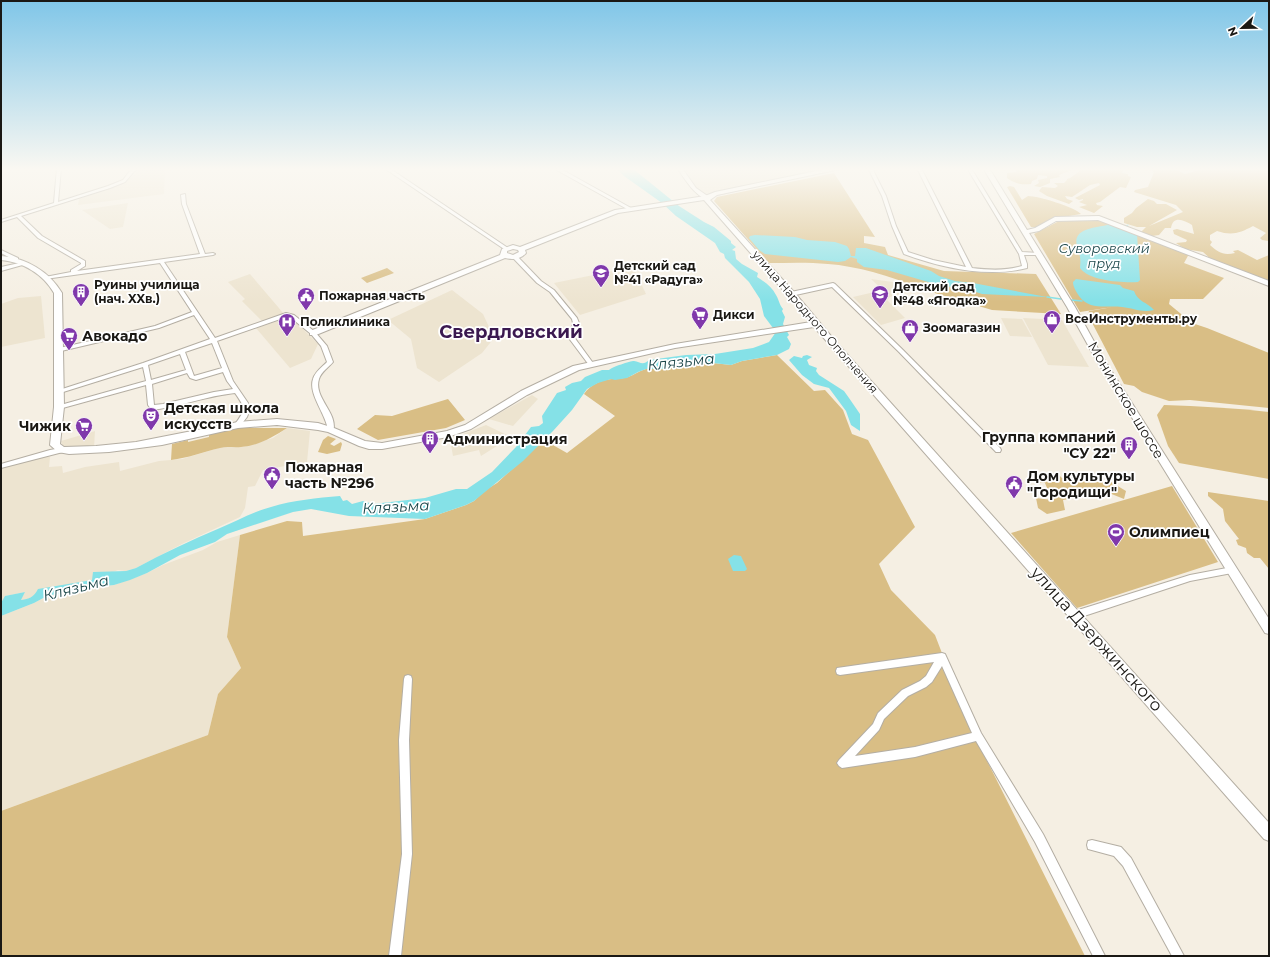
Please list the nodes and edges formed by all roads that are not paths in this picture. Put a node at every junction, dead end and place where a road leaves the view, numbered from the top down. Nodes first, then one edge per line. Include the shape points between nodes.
1 (29, 213) edge
2 (187, 213) edge
3 (449, 213) edge
4 (615, 213) edge
5 (718, 213) edge
6 (890, 213) edge
7 (942, 213) edge
8 (998, 213) edge
9 (1014, 213) edge
10 (18, 216) junction
11 (1, 222) edge
12 (1026, 232) junction
13 (521, 249) junction
14 (1, 251) edge
15 (505, 252) junction
16 (1020, 253) junction
17 (213, 254) dead end
18 (1039, 254) junction
19 (203, 255) junction
20 (514, 257) junction
21 (1, 258) edge
22 (20, 261) junction
23 (162, 262) junction
24 (1, 269) edge
25 (970, 269) junction
26 (71, 273) junction
27 (47, 278) junction
28 (1269, 284) edge
29 (791, 294) junction
30 (195, 313) junction
31 (816, 324) junction
32 (313, 333) junction
33 (214, 341) junction
34 (57, 350) junction
35 (182, 352) junction
36 (145, 364) junction
37 (590, 364) junction
38 (226, 369) junction
39 (189, 371) junction
40 (149, 383) junction
41 (236, 391) junction
42 (58, 392) junction
43 (58, 407) junction
44 (238, 424) junction
45 (331, 430) junction
46 (924, 445) joint
47 (61, 450) junction
48 (998, 450) dead end
49 (1, 466) edge
50 (1232, 570) junction
51 (1075, 615) junction
52 (1269, 629) edge
53 (942, 657) junction
54 (840, 671) dead end
55 (408, 679) dead end
56 (978, 736) junction
57 (1269, 834) edge
58 (1092, 845) dead end
59 (394, 956) edge
60 (1099, 956) edge
61 (1178, 956) edge

1 - 10 street
2 - 19 street
3 - 15 street
4 - 13 street
5 - 29 street, улица Народного Ополчения
6 - 25 street via 906,253 945,266
7 - 25 street
8 - 16 street
9 - 12 street, Монинское шоссе
10 - 11 street
10 - 26 street via 40,237 83,262 83,265
12 - 18 street, Монинское шоссе
12 - 28 street via 1037,230 1055,219 1100,218
13 - 15 street via 516,247
13 - 20 street via 523,253
14 - 22 street
15 - 20 street
15 - 32 street
16 - 18 street
16 - 25 street via 1025,268 1009,271
17 - 19 street
18 - 50 street, Монинское шоссе via 1098,356
19 - 23 street
20 - 37 street via 552,291 575,319 571,337
21 - 22 street
22 - 24 street
22 - 27 street
23 - 26 street
23 - 30 street
26 - 27 street
27 - 34 street via 58,293
29 - 31 street, улица Народного Ополчения
29 - 48 street via 833,285
30 - 33 street
30 - 34 street via 157,326
31 - 37 street via 675,346
31 - 46 street, улица Народного Ополчения
32 - 33 street via 292,316 286,315
32 - 45 street via 324,346 330,362 316,379 316,386 331,421
33 - 35 street
33 - 38 street
34 - 42 street
35 - 36 street
35 - 39 street
36 - 40 street
36 - 42 street
37 - 45 street via 524,393 468,427 448,434 372,448
38 - 39 street via 196,378 192,377
38 - 41 street
39 - 40 street
40 - 41 street via 153,408 216,392
40 - 43 street
41 - 44 street via 247,409
42 - 43 street
43 - 47 street via 55,446
44 - 45 street via 295,423
44 - 47 street via 156,442 82,451
46 - 51 street, улица Дзержинского
47 - 49 street
50 - 51 street via 1190,578
50 - 52 street, Монинское шоссе
51 - 57 street, улица Дзержинского
53 - 54 street
53 - 56 street
53 - 56 street via 929,679 905,693 881,716 876,727 842,763 915,752
55 - 59 street via 404,762 408,854
56 - 60 street via 1039,838
58 - 61 street via 1117,851 1127,862

